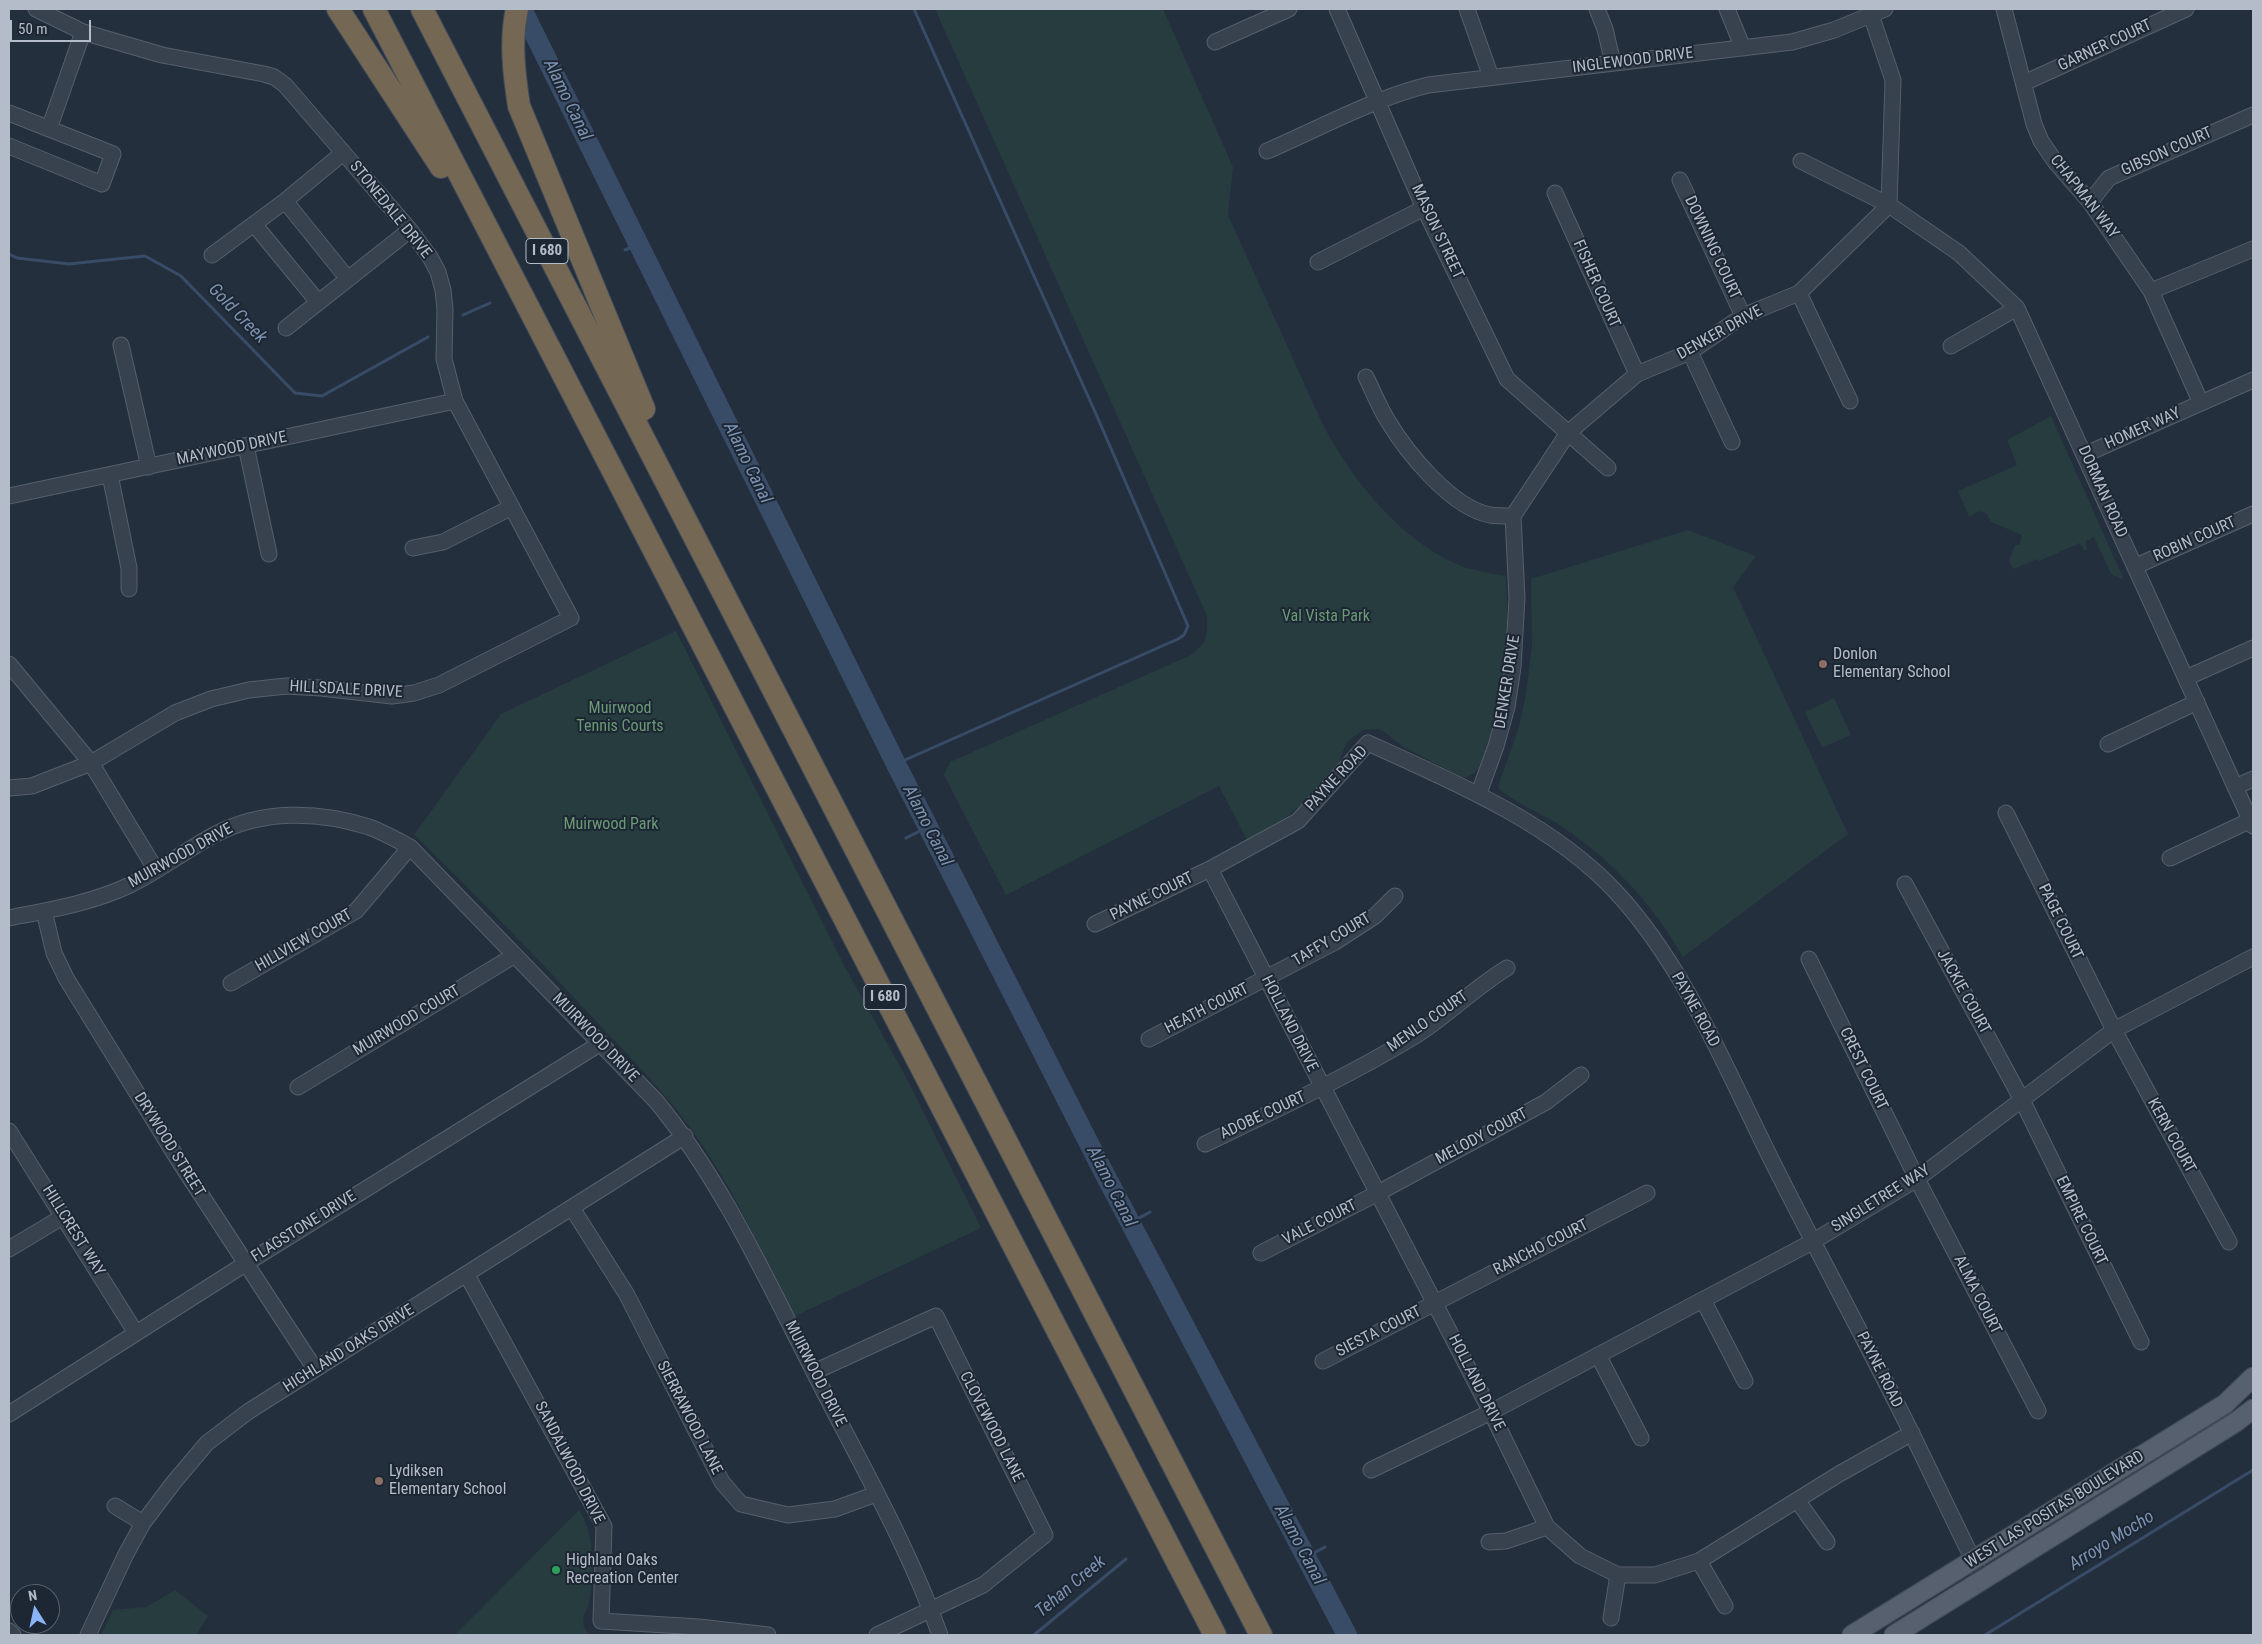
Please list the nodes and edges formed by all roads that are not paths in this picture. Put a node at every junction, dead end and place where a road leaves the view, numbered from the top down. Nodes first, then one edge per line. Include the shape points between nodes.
1 (36, 9) edge
2 (338, 9) edge
3 (374, 9) edge
4 (422, 9) edge
5 (518, 9) edge
6 (1289, 9) edge
7 (1337, 9) edge
8 (1467, 9) edge
9 (1597, 9) edge
10 (1727, 9) edge
11 (2004, 9) edge
12 (2186, 9) edge
13 (1875, 11) edge
14 (83, 32) junction
15 (1215, 42) dead end
16 (1743, 48) junction
17 (1613, 63) junction
18 (1491, 77) junction
19 (2024, 83) junction
20 (1378, 102) junction
21 (9, 113) edge
22 (2253, 115) edge
23 (49, 129) junction
24 (9, 146) edge
25 (1267, 151) dead end
26 (343, 153) junction
27 (1801, 161) dead end
28 (1680, 180) dead end
29 (1555, 193) dead end
30 (285, 201) junction
31 (2090, 202) junction
32 (1889, 205) junction
33 (1424, 208) junction
34 (254, 224) junction
35 (487, 228) junction
36 (410, 230) junction
37 (2253, 249) edge
38 (212, 255) dead end
39 (1318, 262) dead end
40 (348, 279) junction
41 (2151, 291) junction
42 (1799, 293) junction
43 (318, 302) junction
44 (2018, 308) junction
45 (1743, 316) junction
46 (286, 328) dead end
47 (121, 345) dead end
48 (1951, 346) dead end
49 (1690, 352) junction
50 (1637, 374) junction
51 (1366, 377) dead end
52 (2253, 380) edge
53 (455, 401) junction
54 (1850, 401) dead end
55 (2201, 403) junction
56 (1568, 432) junction
57 (1732, 442) dead end
58 (246, 446) junction
59 (2086, 454) junction
60 (149, 467) junction
61 (1608, 468) dead end
62 (110, 475) junction
63 (673, 493) junction
64 (9, 496) edge
65 (512, 506) junction
66 (2253, 514) edge
67 (1513, 516) junction
68 (413, 548) dead end
69 (269, 554) dead end
70 (2136, 566) junction
71 (129, 588) dead end
72 (571, 618) joint
73 (2253, 648) edge
74 (9, 664) edge
75 (2186, 678) junction
76 (2196, 702) junction
77 (2108, 744) dead end
78 (91, 763) junction
79 (2253, 779) edge
80 (2235, 787) junction
81 (9, 788) edge
82 (1479, 793) junction
83 (2006, 813) dead end
84 (2252, 823) edge
85 (410, 847) junction
86 (2170, 858) dead end
87 (1210, 869) junction
88 (156, 870) junction
89 (1904, 884) dead end
90 (1395, 896) dead end
91 (44, 911) junction
92 (9, 918) edge
93 (1095, 924) dead end
94 (515, 955) junction
95 (2253, 957) edge
96 (1809, 959) dead end
97 (1507, 968) dead end
98 (1265, 978) junction
99 (231, 983) dead end
100 (2114, 1030) junction
101 (1149, 1039) dead end
102 (601, 1043) junction
103 (1581, 1075) dead end
104 (298, 1087) dead end
105 (1322, 1088) junction
106 (2022, 1100) junction
107 (9, 1131) edge
108 (685, 1136) junction
109 (1205, 1144) dead end
110 (1917, 1179) junction
111 (1378, 1193) junction
112 (1647, 1193) dead end
113 (572, 1208) junction
114 (64, 1216) junction
115 (1812, 1242) junction
116 (2229, 1242) dead end
117 (9, 1249) edge
118 (1261, 1253) dead end
119 (245, 1264) junction
120 (467, 1275) junction
121 (1703, 1300) junction
122 (1435, 1303) junction
123 (136, 1333) junction
124 (2140, 1342) dead end
125 (1598, 1355) junction
126 (1323, 1361) dead end
127 (315, 1369) junction
128 (814, 1372) junction
129 (2253, 1377) edge
130 (1745, 1380) dead end
131 (2253, 1408) edge
132 (2038, 1411) dead end
133 (1491, 1412) junction
134 (9, 1414) edge
135 (1912, 1433) junction
136 (1641, 1438) dead end
137 (1371, 1470) dead end
138 (876, 1494) junction
139 (1797, 1500) junction
140 (115, 1506) dead end
141 (143, 1523) junction
142 (1547, 1527) junction
143 (1489, 1542) dead end
144 (1827, 1542) dead end
145 (1973, 1560) junction
146 (1699, 1561) junction
147 (1618, 1576) junction
148 (1983, 1580) junction
149 (1725, 1606) dead end
150 (931, 1610) junction
151 (1611, 1618) dead end
152 (9, 1631) edge
153 (13, 1635) edge
154 (88, 1635) edge
155 (768, 1635) edge
156 (877, 1635) edge
157 (940, 1635) edge
158 (1215, 1635) edge
159 (1261, 1635) edge
160 (1852, 1635) edge
161 (1894, 1635) edge

1 - 14 street, STONEDALE DRIVE
2 - 35 highway via 446,175 463,210
3 - 35 highway, I 680
4 - 63 highway, I 680
5 - 63 highway via 514,21 514,75 519,106 663,456
6 - 15 street
7 - 20 street, MASON STREET
8 - 18 street
9 - 17 street
10 - 16 street
11 - 19 street, CHAPMAN WAY
12 - 19 street, GARNER COURT
13 - 16 street, INGLEWOOD DRIVE via 1814,37
13 - 32 street via 1893,80
14 - 23 street
14 - 26 street, STONEDALE DRIVE via 162,54 274,77 285,85
16 - 17 street, INGLEWOOD DRIVE
17 - 18 street, INGLEWOOD DRIVE
18 - 20 street, INGLEWOOD DRIVE via 1428,85
19 - 31 street, CHAPMAN WAY via 2041,142
20 - 25 street, INGLEWOOD DRIVE
20 - 33 street, MASON STREET
21 - 23 street
22 - 31 street, GIBSON COURT via 2109,178
23 - 24 street via 113,154 102,184
26 - 30 street
26 - 36 street, STONEDALE DRIVE
27 - 32 street, DORMAN ROAD
28 - 45 street, DOWNING COURT
29 - 50 street, FISHER COURT
30 - 34 street
30 - 40 street
31 - 41 street, CHAPMAN WAY
32 - 42 street, DENKER DRIVE
32 - 44 street, DORMAN ROAD via 1959,253
33 - 39 street
33 - 56 street, MASON STREET via 1506,379
34 - 38 street
34 - 43 street
35 - 158 highway, I 680
36 - 40 street
36 - 53 street, STONEDALE DRIVE via 430,257 443,290 444,359
37 - 41 street
40 - 43 street
41 - 55 street, CHAPMAN WAY
42 - 45 street, DENKER DRIVE
42 - 54 street
43 - 46 street
44 - 48 street
44 - 59 street, DORMAN ROAD via 2053,390
45 - 49 street, DENKER DRIVE
47 - 60 street
49 - 50 street, DENKER DRIVE
49 - 57 street
50 - 56 street, DENKER DRIVE
51 - 67 street via 1387,420 1405,447 1445,490 1466,505 1489,515
52 - 55 street, HOMER WAY
53 - 58 street, MAYWOOD DRIVE
53 - 65 street, STONEDALE DRIVE
55 - 59 street, HOMER WAY
56 - 61 street, MASON STREET
56 - 67 street, DENKER DRIVE
58 - 60 street, MAYWOOD DRIVE
58 - 69 street
59 - 70 street, DORMAN ROAD
60 - 62 street, MAYWOOD DRIVE
62 - 64 street, MAYWOOD DRIVE
62 - 71 street via 129,568
63 - 159 highway, I 680
65 - 68 street via 443,542
65 - 72 street, STONEDALE DRIVE
66 - 70 street, ROBIN COURT
67 - 82 street, DENKER DRIVE via 1517,598 1513,667 1507,707
70 - 75 street, DORMAN ROAD
72 - 78 street, HILLSDALE DRIVE via 439,685 414,693 392,696 286,686 210,699 175,713
73 - 75 street
74 - 78 street
75 - 76 street, DORMAN ROAD
76 - 77 street
76 - 80 street, DORMAN ROAD
78 - 81 street, HILLSDALE DRIVE via 32,786
78 - 88 street
79 - 80 street
80 - 84 street, DORMAN ROAD
82 - 87 street, PAYNE ROAD via 1368,743 1298,821
82 - 115 street, PAYNE ROAD via 1583,863 1614,890 1644,924 1703,1022
83 - 100 street, PAGE COURT
84 - 86 street
85 - 88 street, MUIRWOOD DRIVE via 371,828 326,816 279,815 243,823 216,834
85 - 94 street, MUIRWOOD DRIVE
85 - 99 street, HILLVIEW COURT via 356,911
87 - 93 street, PAYNE COURT
87 - 98 street, HOLLAND DRIVE
88 - 91 street, MUIRWOOD DRIVE via 103,896
89 - 106 street, JACKIE COURT
90 - 98 street, TAFFY COURT via 1375,916 1335,942
91 - 92 street, MUIRWOOD DRIVE
91 - 119 street, DRYWOOD STREET via 54,953 66,978
94 - 102 street, MUIRWOOD DRIVE
94 - 104 street, MUIRWOOD COURT
95 - 100 street, SINGLETREE WAY
96 - 110 street, CREST COURT
97 - 105 street, MENLO COURT via 1417,1035
98 - 101 street, HEATH COURT
98 - 105 street, HOLLAND DRIVE
100 - 106 street, SINGLETREE WAY
100 - 116 street, KERN COURT
102 - 108 street, MUIRWOOD DRIVE
102 - 119 street, FLAGSTONE DRIVE
103 - 111 street, MELODY COURT via 1546,1102
105 - 109 street, ADOBE COURT
105 - 111 street, HOLLAND DRIVE
106 - 110 street, SINGLETREE WAY
106 - 124 street, EMPIRE COURT
107 - 114 street, HILLCREST WAY
108 - 113 street, HIGHLAND OAKS DRIVE
108 - 128 street, MUIRWOOD DRIVE via 707,1170
110 - 115 street, SINGLETREE WAY
110 - 132 street, ALMA COURT
111 - 118 street, VALE COURT
111 - 122 street, HOLLAND DRIVE
112 - 122 street, RANCHO COURT
113 - 120 street, HIGHLAND OAKS DRIVE
113 - 138 street, SIERRAWOOD LANE via 627,1295 722,1482 741,1504 788,1515 835,1509
114 - 117 street
114 - 123 street, HILLCREST WAY
115 - 121 street, SINGLETREE WAY
115 - 135 street, PAYNE ROAD
119 - 123 street, FLAGSTONE DRIVE
119 - 127 street, DRYWOOD STREET
120 - 127 street, HIGHLAND OAKS DRIVE
120 - 155 street, SANDALWOOD DRIVE via 604,1526 601,1622 699,1626
121 - 125 street, SINGLETREE WAY
121 - 130 street
122 - 126 street, SIESTA COURT
122 - 133 street, HOLLAND DRIVE
123 - 134 street, FLAGSTONE DRIVE
125 - 133 street, SINGLETREE WAY
125 - 136 street
127 - 141 street, HIGHLAND OAKS DRIVE via 249,1411 208,1443
128 - 138 street, MUIRWOOD DRIVE
128 - 150 street, CLOVEWOOD LANE via 936,1316 1046,1534 983,1585
129 - 145 main road, WEST LAS POSITAS BOULEVARD via 2225,1404
131 - 148 main road, WEST LAS POSITAS BOULEVARD via 2236,1422
133 - 137 street, SINGLETREE WAY
133 - 142 street, HOLLAND DRIVE
135 - 139 street, HOLLAND DRIVE
135 - 145 street, PAYNE ROAD
138 - 150 street, MUIRWOOD DRIVE via 915,1568
139 - 144 street
139 - 146 street, HOLLAND DRIVE
140 - 141 street
141 - 154 street, HIGHLAND OAKS DRIVE
142 - 143 street via 1506,1541
142 - 147 street, HOLLAND DRIVE via 1580,1556
145 - 148 street, PAYNE ROAD
145 - 160 main road, WEST LAS POSITAS BOULEVARD
146 - 147 street, HOLLAND DRIVE via 1655,1575
146 - 149 street
147 - 151 street
148 - 161 main road, WEST LAS POSITAS BOULEVARD
150 - 156 street
150 - 157 street, MUIRWOOD DRIVE
152 - 153 street

